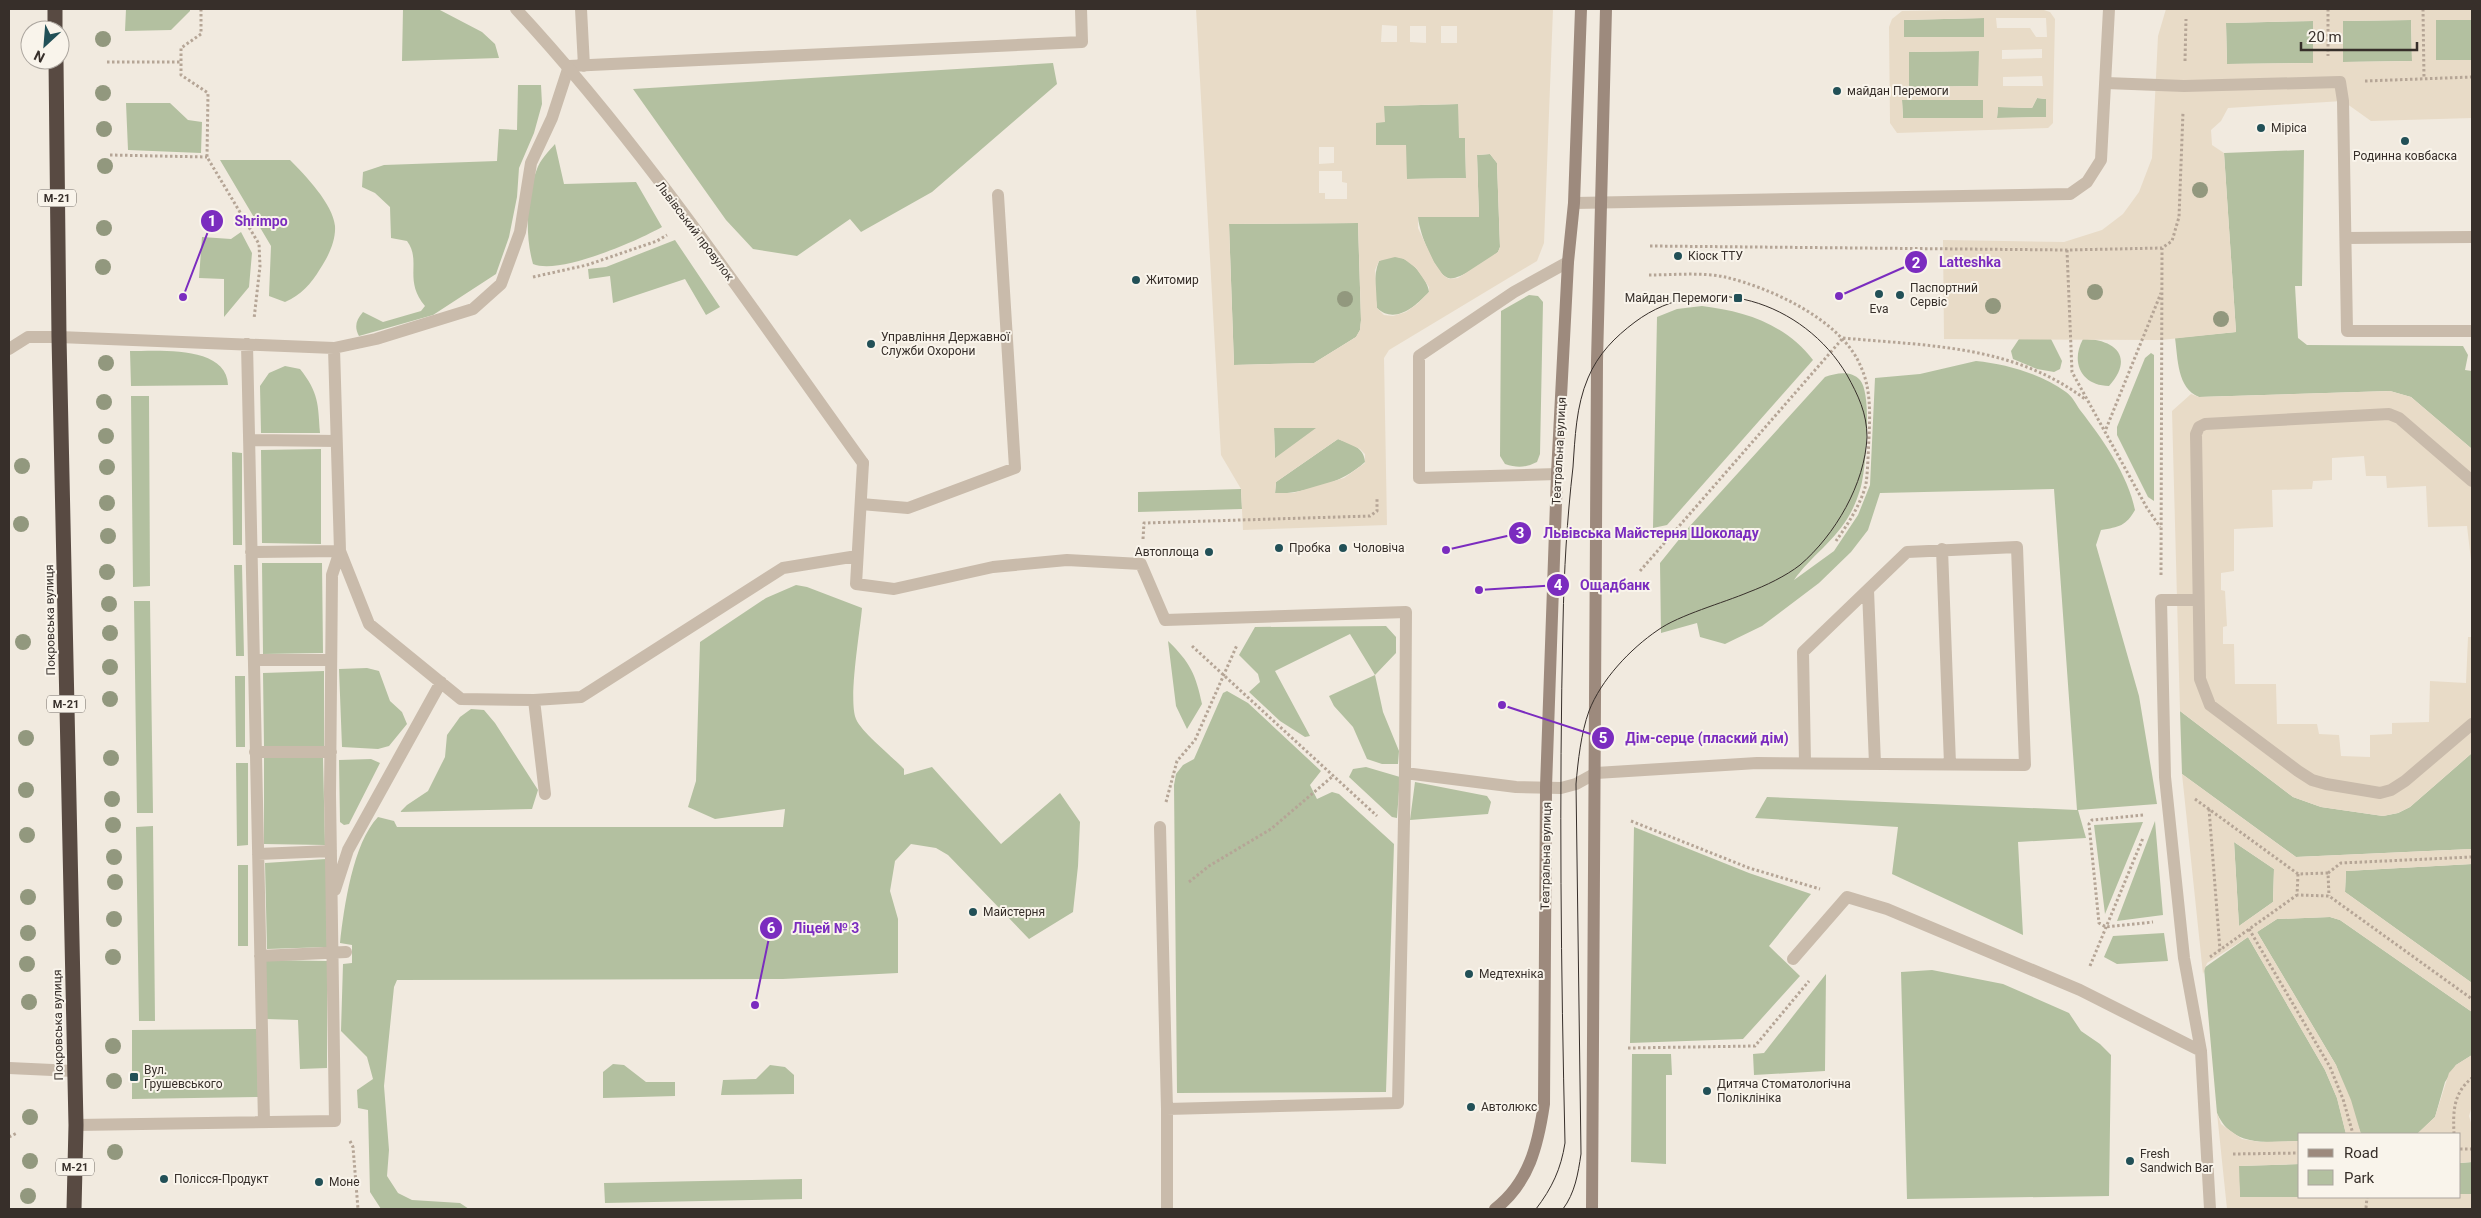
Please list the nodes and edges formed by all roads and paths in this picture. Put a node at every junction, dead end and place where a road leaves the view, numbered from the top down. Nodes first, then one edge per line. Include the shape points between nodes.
1 (201, 9) edge
2 (516, 9) edge
3 (581, 9) edge
4 (1081, 9) edge
5 (1581, 9) edge
6 (1606, 9) edge
7 (2109, 9) edge
8 (2328, 9) edge
9 (2423, 9) edge
10 (2186, 19) dead end
11 (107, 62) dead end
12 (180, 62) junction
13 (570, 66) junction
14 (584, 66) junction
15 (56, 70) edge
16 (2472, 77) edge
17 (2424, 79) junction
18 (2334, 82) junction
19 (2106, 83) junction
20 (2184, 86) junction
21 (110, 155) dead end
22 (207, 157) junction
23 (998, 195) dead end
24 (1574, 203) junction
25 (1600, 204) junction
26 (690, 222) junction
27 (2472, 237) edge
28 (2346, 238) junction
29 (1650, 246) dead end
30 (2162, 248) junction
31 (2067, 250) junction
32 (1568, 262) junction
33 (1649, 275) dead end
34 (502, 284) junction
35 (2162, 290) junction
36 (2472, 331) edge
37 (59, 337) junction
38 (1842, 338) junction
39 (247, 344) junction
40 (334, 348) junction
41 (9, 349) edge
42 (2088, 401) junction
43 (2106, 430) junction
44 (249, 440) junction
45 (336, 441) junction
46 (1557, 474) junction
47 (2472, 481) edge
48 (1377, 498) dead end
49 (861, 504) junction
50 (2161, 528) junction
51 (1836, 541) dead end
52 (1942, 549) junction
53 (340, 551) junction
54 (251, 552) junction
55 (857, 556) junction
56 (1141, 564) junction
57 (1640, 571) dead end
58 (1868, 590) junction
59 (2161, 600) junction
60 (2198, 600) junction
61 (1249, 617) junction
62 (1165, 620) junction
63 (254, 660) junction
64 (331, 660) junction
65 (1223, 675) junction
66 (440, 682) junction
67 (534, 700) junction
68 (2472, 724) edge
69 (256, 752) junction
70 (331, 752) junction
71 (1805, 764) junction
72 (1875, 764) junction
73 (1950, 764) junction
74 (1405, 773) junction
75 (1596, 773) junction
76 (1333, 776) junction
77 (2165, 777) junction
78 (1546, 787) junction
79 (544, 794) dead end
80 (2209, 809) junction
81 (2168, 812) junction
82 (2153, 814) junction
83 (1631, 821) dead end
84 (1160, 827) joint
85 (1403, 838) junction
86 (331, 851) junction
87 (258, 854) junction
88 (2472, 857) edge
89 (2328, 873) junction
90 (2298, 874) junction
91 (2297, 896) junction
92 (2329, 896) junction
93 (1847, 897) junction
94 (332, 899) junction
95 (1162, 905) junction
96 (2180, 919) junction
97 (2106, 927) junction
98 (2249, 930) junction
99 (2220, 950) junction
100 (346, 952) dead end
101 (332, 953) junction
102 (260, 956) junction
103 (1792, 959) dead end
104 (2187, 973) junction
105 (1811, 979) dead end
106 (2080, 990) junction
107 (2472, 999) edge
108 (1628, 1048) dead end
109 (2201, 1052) junction
110 (9, 1068) edge
111 (74, 1071) junction
112 (2472, 1078) edge
113 (1167, 1110) junction
114 (335, 1121) junction
115 (264, 1122) junction
116 (76, 1125) junction
117 (17, 1133) dead end
118 (2353, 1133) edge
119 (2454, 1133) edge
120 (9, 1137) edge
121 (2298, 1153) edge
122 (2207, 1155) junction
123 (2367, 1198) edge
124 (2366, 1208) dead end
125 (74, 1209) edge
126 (358, 1209) edge
127 (1167, 1209) edge
128 (1495, 1209) edge
129 (1592, 1209) edge
130 (2210, 1209) edge

1 - 12 path via 201,34 181,48
2 - 13 street, Львівський провулок
3 - 14 street
4 - 14 street via 1082,42
5 - 24 street, Театральна вулиця
6 - 25 street
7 - 19 street
8 - 18 path
9 - 17 path
10 - 20 path
11 - 12 path
12 - 22 path via 181,74 208,93
13 - 14 street
13 - 26 street, Львівський провулок
13 - 34 street via 552,118 531,163 520,232
15 - 37 highway, Покровська вулиця / М-21
16 - 17 path
17 - 18 path
18 - 20 street
18 - 28 street via 2343,101
19 - 20 street
19 - 25 street via 2101,160 2087,182 2070,194
20 - 30 path via 2179,217 2172,241
21 - 22 path
22 - 39 path via 259,244 256,310
23 - 49 street via 1015,468 908,508
24 - 25 street
24 - 32 street, Театральна вулиця
25 - 75 street
26 - 34 path via 657,241 587,265
26 - 49 street, Львівський провулок via 863,463
27 - 28 street
28 - 36 street via 2347,331
29 - 31 path
30 - 31 path
30 - 35 path
31 - 42 path via 2072,372
32 - 46 street, Театральна вулиця
32 - 46 street via 1514,292 1419,356 1419,478
33 - 38 path via 1724,277 1806,310
34 - 40 street via 473,309 385,337
35 - 43 path
35 - 50 path
37 - 39 street
37 - 41 street via 28,337
37 - 111 highway, Покровська вулиця / М-21
38 - 42 path via 1972,350 2001,357 2074,390
38 - 51 path via 1861,366 1870,411 1866,484 1852,518
38 - 57 path
39 - 40 street
39 - 44 street
40 - 45 street
42 - 43 path
43 - 50 path
44 - 45 street
44 - 54 street
45 - 53 street
46 - 78 street, Театральна вулиця
47 - 60 street via 2399,418 2388,414 2205,424 2196,434
48 - 56 path via 1377,511 1370,516 1144,523
49 - 55 street
50 - 59 path
52 - 58 street via 1907,552
52 - 73 street
52 - 73 street via 2017,547 2018,557 2025,765
53 - 54 street
53 - 64 street via 332,575
53 - 66 street via 369,624
54 - 63 street
55 - 56 street via 856,584 894,589 993,567 1067,560
55 - 67 street via 783,568 580,697
56 - 62 street
58 - 71 street via 1802,652
58 - 72 street
59 - 60 street
59 - 77 street
60 - 68 street via 2200,679 2210,705 2312,780 2380,792 2391,790
61 - 62 street
61 - 65 path
61 - 74 street via 1406,612
62 - 65 path
63 - 64 street
63 - 69 street
64 - 70 street
65 - 76 path
65 - 84 path via 1195,740 1177,761
66 - 67 street via 461,699
66 - 94 street via 348,850
67 - 79 street
69 - 70 street
69 - 87 street
70 - 86 street
71 - 72 street
71 - 75 street via 1757,763
72 - 73 street
74 - 78 street via 1516,787
74 - 85 street
75 - 78 street via 1576,784
75 - 129 street
76 - 85 path
76 - 95 path via 1271,829 1209,866
77 - 80 path
77 - 81 street
78 - 128 street, Театральна вулиця via 1544,1104 1540,1136 1525,1177
80 - 90 path
80 - 99 path
81 - 82 path
81 - 96 street
82 - 97 path
82 - 97 path via 2092,820 2089,824 2099,923
83 - 93 path via 1749,868
84 - 95 street
85 - 113 street via 1398,1103
86 - 87 street
86 - 94 street
87 - 102 street
88 - 89 path via 2341,863
89 - 90 path
89 - 92 path
90 - 91 path
91 - 92 path
91 - 98 path
92 - 107 path
93 - 103 street
93 - 106 street via 1887,909
94 - 101 street
95 - 113 street
96 - 97 path
96 - 104 street
97 - 106 path
98 - 99 path
98 - 118 path via 2330,1067
99 - 104 path
100 - 101 street
101 - 102 street
101 - 114 street
102 - 115 street
104 - 109 street
105 - 108 path via 1756,1046
106 - 109 street
109 - 122 street
110 - 111 street
111 - 116 highway, Покровська вулиця / М-21
112 - 119 path via 2456,1099
113 - 127 street
114 - 115 street
114 - 126 path via 354,1147
115 - 116 street
116 - 125 highway, Покровська вулиця / М-21
117 - 120 path
121 - 122 path
122 - 130 street
123 - 124 path

